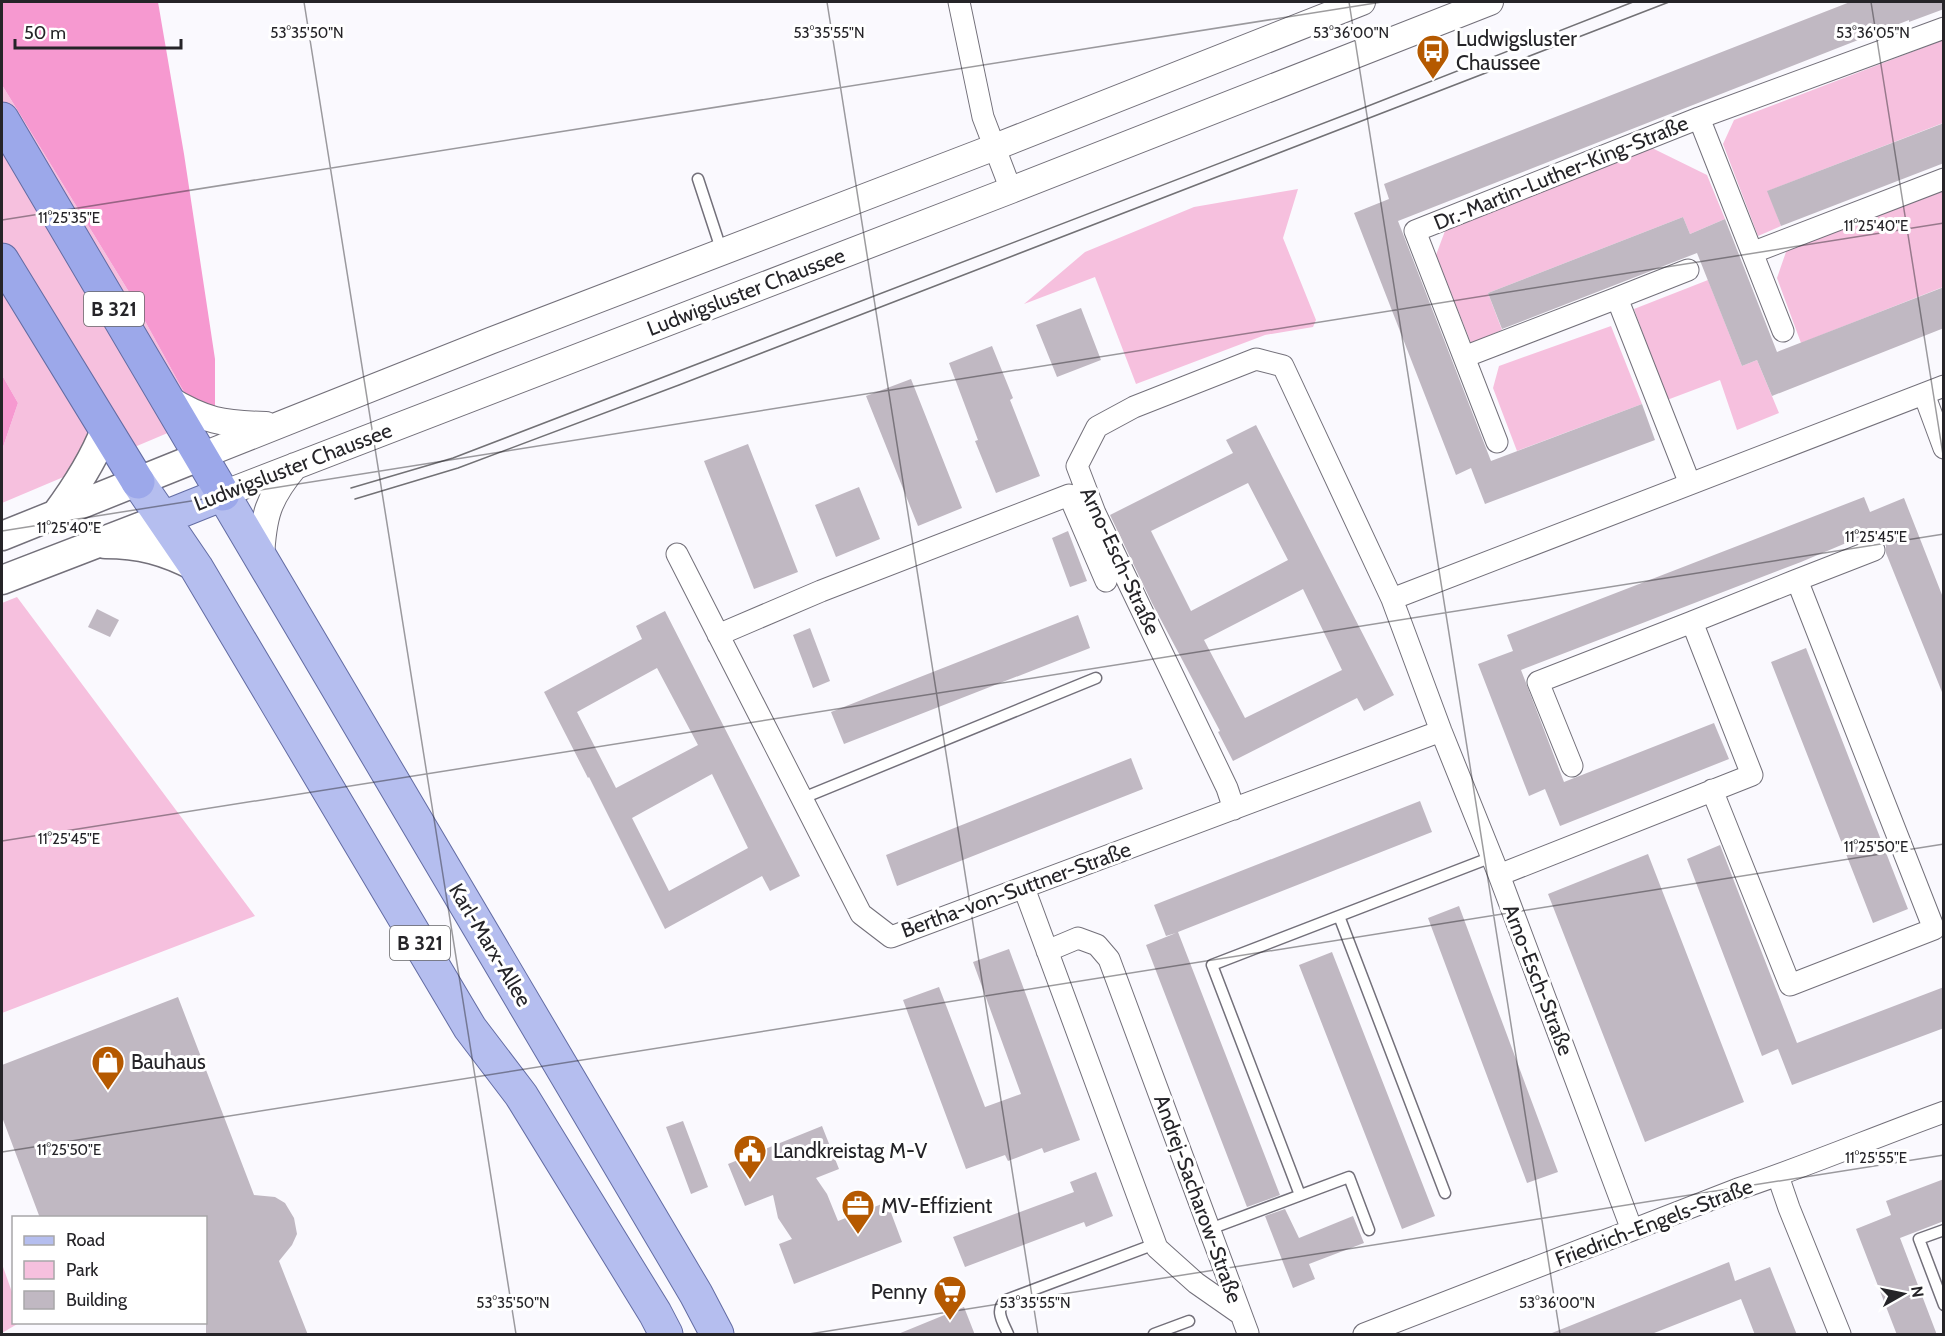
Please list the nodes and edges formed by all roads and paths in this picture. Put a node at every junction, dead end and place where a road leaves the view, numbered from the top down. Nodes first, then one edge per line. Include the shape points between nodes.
1 (959, 2) edge
2 (1362, 2) edge
3 (1490, 2) edge
4 (1944, 28) edge
5 (1699, 118) junction
6 (2, 119) edge
7 (995, 147) junction
8 (698, 179) dead end
9 (1944, 179) edge
10 (1011, 190) junction
11 (723, 252) junction
12 (1754, 252) junction
13 (2, 260) edge
14 (1688, 270) dead end
15 (1617, 298) junction
16 (1784, 331) dead end
17 (1464, 357) junction
18 (1944, 386) edge
19 (1924, 394) junction
20 (167, 398) junction
21 (279, 425) junction
22 (105, 430) junction
23 (1497, 442) dead end
24 (1944, 448) edge
25 (201, 456) junction
26 (295, 466) junction
27 (138, 482) junction
28 (1690, 484) junction
29 (223, 494) junction
30 (56, 514) junction
31 (163, 518) junction
32 (2, 536) edge
33 (91, 545) junction
34 (1874, 550) dead end
35 (677, 554) dead end
36 (261, 558) junction
37 (196, 567) junction
38 (2, 580) edge
39 (1797, 580) junction
40 (1106, 581) dead end
41 (1392, 599) junction
42 (1692, 622) junction
43 (718, 635) junction
44 (1096, 678) dead end
45 (1441, 731) junction
46 (1572, 766) dead end
47 (1713, 790) junction
48 (803, 798) junction
49 (1234, 809) junction
50 (1495, 866) junction
51 (1024, 888) junction
52 (1339, 916) junction
53 (1047, 951) junction
54 (1944, 1112) edge
55 (1778, 1176) junction
56 (1445, 1192) dead end
57 (1300, 1196) junction
58 (1210, 1229) junction
59 (1369, 1230) dead end
60 (1632, 1230) junction
61 (1944, 1230) edge
62 (1155, 1244) junction
63 (1944, 1305) edge
64 (1239, 1313) junction
65 (1189, 1321) dead end
66 (1252, 1334) edge
67 (666, 1335) edge
68 (717, 1335) edge
69 (1008, 1335) edge
70 (1154, 1335) edge
71 (1364, 1335) edge
72 (1840, 1335) edge

1 - 7 street via 983,117
2 - 7 street, Ludwigsluster Chaussee
3 - 10 street, Ludwigsluster Chaussee
4 - 5 street, Dr.-Martin-Luther-King-Straße
5 - 12 street, Dr.-Martin-Luther-King-Straße
5 - 17 street, Dr.-Martin-Luther-King-Straße via 1415,231
6 - 20 highway, B 321
7 - 10 street
7 - 11 street, Ludwigsluster Chaussee
8 - 11 lane
9 - 12 street
10 - 26 street, Ludwigsluster Chaussee
11 - 21 street, Ludwigsluster Chaussee
12 - 16 street, Dr.-Martin-Luther-King-Straße
13 - 22 highway, B 321
14 - 15 street
15 - 17 street
15 - 28 street
17 - 23 street, Dr.-Martin-Luther-King-Straße
18 - 19 street
19 - 24 street
19 - 28 street
20 - 21 street via 212,421
20 - 25 highway, B 321
21 - 25 street, Ludwigsluster Chaussee
22 - 27 highway, B 321
22 - 30 main road via 81,480
25 - 27 main road, Ludwigsluster Chaussee
25 - 29 highway, B 321
26 - 29 street, Ludwigsluster Chaussee
26 - 36 street via 267,509
27 - 30 main road, Ludwigsluster Chaussee
27 - 31 main road, B 321
28 - 41 street
29 - 31 main road, Ludwigsluster Chaussee
29 - 36 main road, B 321
30 - 32 main road, Ludwigsluster Chaussee
31 - 33 main road, Ludwigsluster Chaussee
31 - 37 main road, B 321
33 - 37 main road via 149,547
33 - 38 main road, Ludwigsluster Chaussee
34 - 39 street
35 - 43 street, Bertha-von-Suttner-Straße
36 - 68 main road, Karl-Marx-Allee / B 321
37 - 67 main road, B 321 via 470,1028 521,1095
39 - 42 street
39 - 47 street via 1935,928 1790,986
40 - 43 street via 1069,495
41 - 45 street, Arno-Esch-Straße
41 - 49 street, Arno-Esch-Straße via 1283,366 1256,358 1134,407 1097,427 1077,466 1095,513
42 - 46 street via 1538,682
42 - 47 street via 1752,775
43 - 48 street, Bertha-von-Suttner-Straße
44 - 48 lane
45 - 49 street
45 - 50 street, Arno-Esch-Straße
47 - 50 street
48 - 51 street, Bertha-von-Suttner-Straße via 861,914 891,937
49 - 51 street, Bertha-von-Suttner-Straße
50 - 52 lane
50 - 60 street, Arno-Esch-Straße
51 - 53 street, Andrej-Sacharow-Straße
52 - 56 lane
52 - 57 lane via 1212,965
53 - 58 street, Andrej-Sacharow-Straße via 1078,938 1096,945 1109,959
53 - 62 street, Andrej-Sacharow-Straße
54 - 55 street, Friedrich-Engels-Straße
55 - 60 street, Friedrich-Engels-Straße
55 - 72 street
57 - 58 lane
57 - 59 lane via 1349,1177
58 - 64 street, Andrej-Sacharow-Straße
60 - 71 street, Friedrich-Engels-Straße
61 - 63 lane via 1919,1239
62 - 64 street, Andrej-Sacharow-Straße via 1196,1283
62 - 69 lane via 1006,1300 999,1312
64 - 66 street
65 - 70 lane

